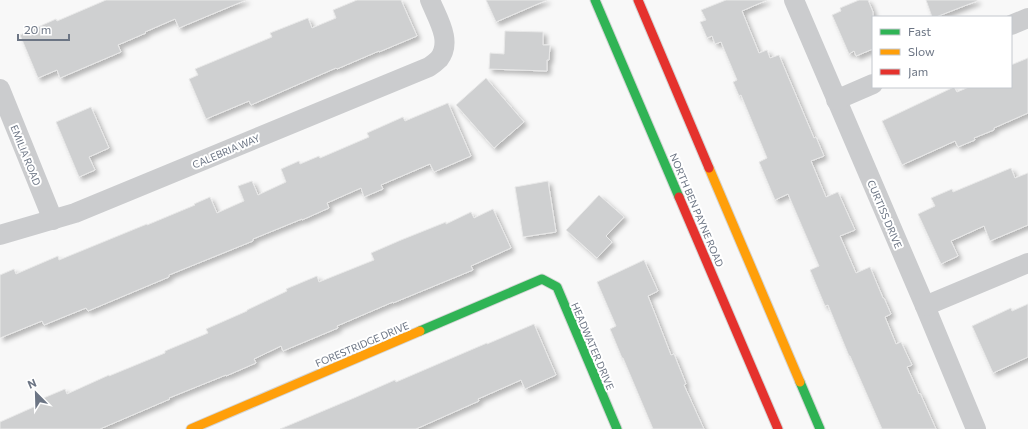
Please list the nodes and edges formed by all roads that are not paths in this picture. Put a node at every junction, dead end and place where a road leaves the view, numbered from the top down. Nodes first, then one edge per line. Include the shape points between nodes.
1 (430, 0) edge
2 (595, 0) edge
3 (638, 0) edge
4 (794, 0) edge
5 (1028, 18) edge
6 (1012, 25) edge
7 (872, 84) edge
8 (0, 89) edge
9 (836, 100) junction
10 (53, 220) junction
11 (0, 234) edge
12 (1028, 262) edge
13 (542, 279) joint
14 (925, 306) junction
15 (191, 429) edge
16 (617, 429) edge
17 (778, 429) edge
18 (820, 429) edge
19 (976, 429) edge

1 - 10 street, CALEBRIA WAY via 444,34 445,43 438,60 429,67 101,203
2 - 17 street, NORTH BEN PAYNE ROAD
3 - 18 street
4 - 9 street, CURTISS DRIVE
5 - 6 street
7 - 9 street
8 - 10 street, EMILIA ROAD
9 - 14 street, CURTISS DRIVE
10 - 11 street, CALEBRIA WAY
12 - 14 street
13 - 15 street, FORESTRIDGE DRIVE
13 - 16 street, HEADWATER DRIVE via 557,287
14 - 19 street, CURTISS DRIVE

